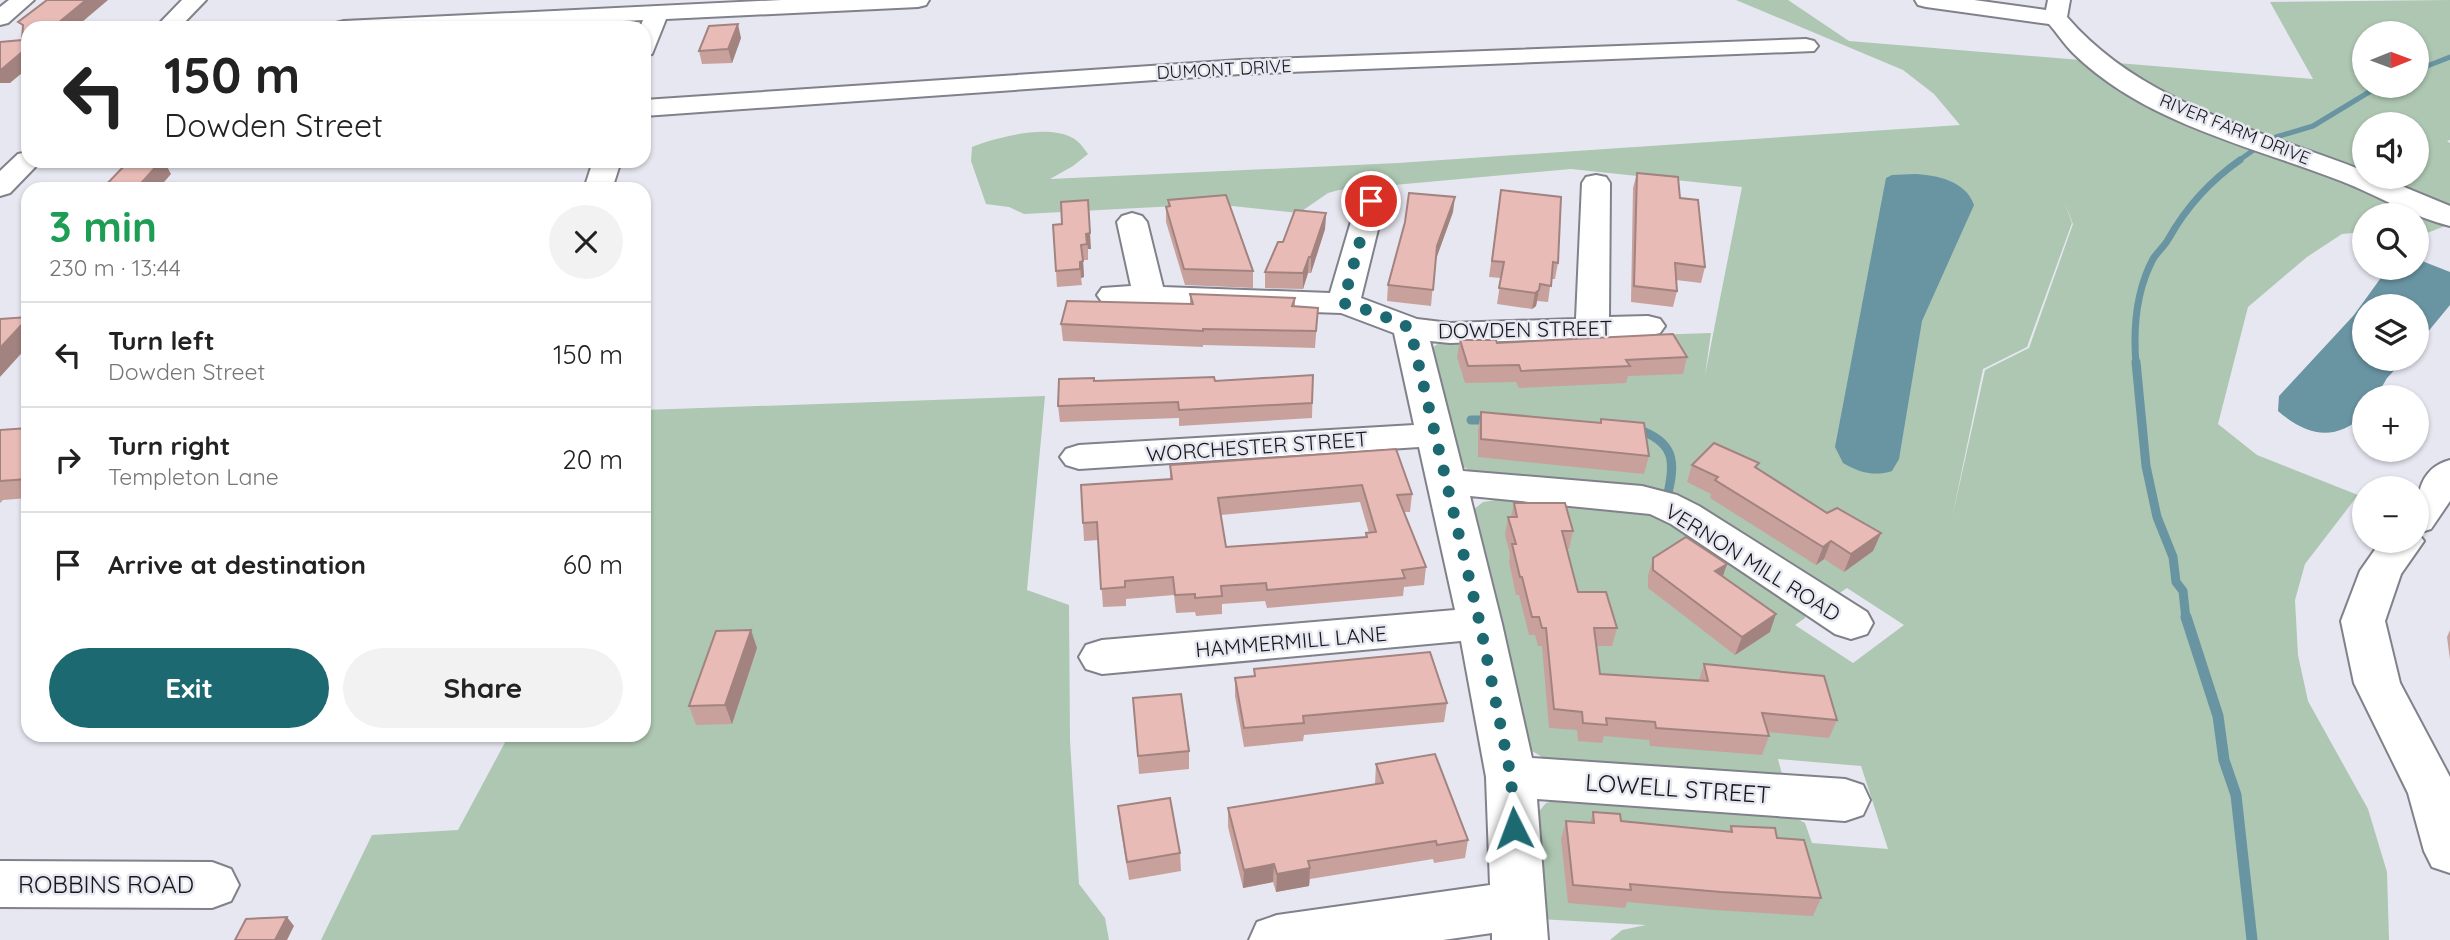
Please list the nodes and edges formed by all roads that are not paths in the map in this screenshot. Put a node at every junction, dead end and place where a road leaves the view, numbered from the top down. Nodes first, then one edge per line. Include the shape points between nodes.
1 (23, 0) edge
2 (195, 0) edge
3 (918, 0) edge
4 (1926, 0) edge
5 (2058, 9) edge
6 (656, 14) junction
7 (0, 18) edge
8 (173, 21) edge
9 (500, 21) edge
10 (651, 29) edge
11 (1806, 46) dead end
12 (651, 108) edge
13 (21, 167) edge
14 (1596, 183) dead end
15 (0, 187) edge
16 (1371, 201) dead end
17 (2450, 217) edge
18 (1132, 222) dead end
19 (1113, 295) dead end
20 (1149, 296) junction
21 (1343, 303) junction
22 (1648, 326) dead end
23 (1410, 328) junction
24 (1592, 328) junction
25 (1435, 435) junction
26 (1079, 457) dead end
27 (2450, 472) edge
28 (1446, 482) junction
29 (2429, 503) edge
30 (2394, 553) edge
31 (1480, 624) junction
32 (1851, 624) dead end
33 (1102, 657) dead end
34 (1511, 777) junction
35 (2441, 796) edge
36 (1845, 800) dead end
37 (2450, 851) edge
38 (0, 884) edge
39 (212, 885) dead end
40 (1519, 923) edge
41 (1277, 940) edge

1 - 7 street
2 - 8 street
3 - 6 street
4 - 5 street
5 - 17 street, RIVER FARM DRIVE via 2068,36 2141,90
6 - 9 street
6 - 10 street
11 - 12 street, DUMONT DRIVE via 1240,67
13 - 15 street
14 - 24 street
16 - 21 street
18 - 20 street
19 - 20 street, DOWDEN STREET
20 - 21 street, DOWDEN STREET
21 - 23 street, DOWDEN STREET
22 - 24 street, DOWDEN STREET
23 - 24 street, DOWDEN STREET via 1450,333
23 - 25 street
25 - 26 street, WORCHESTER STREET
25 - 28 street
27 - 29 street
28 - 31 street
28 - 32 street, VERNON MILL ROAD via 1663,504
30 - 35 street via 2381,571 2363,621 2377,682
31 - 33 street, HAMMERMILL LANE
31 - 34 street
34 - 36 street, LOWELL STREET
34 - 40 street
35 - 37 street
38 - 39 street, ROBBINS ROAD
40 - 41 street

